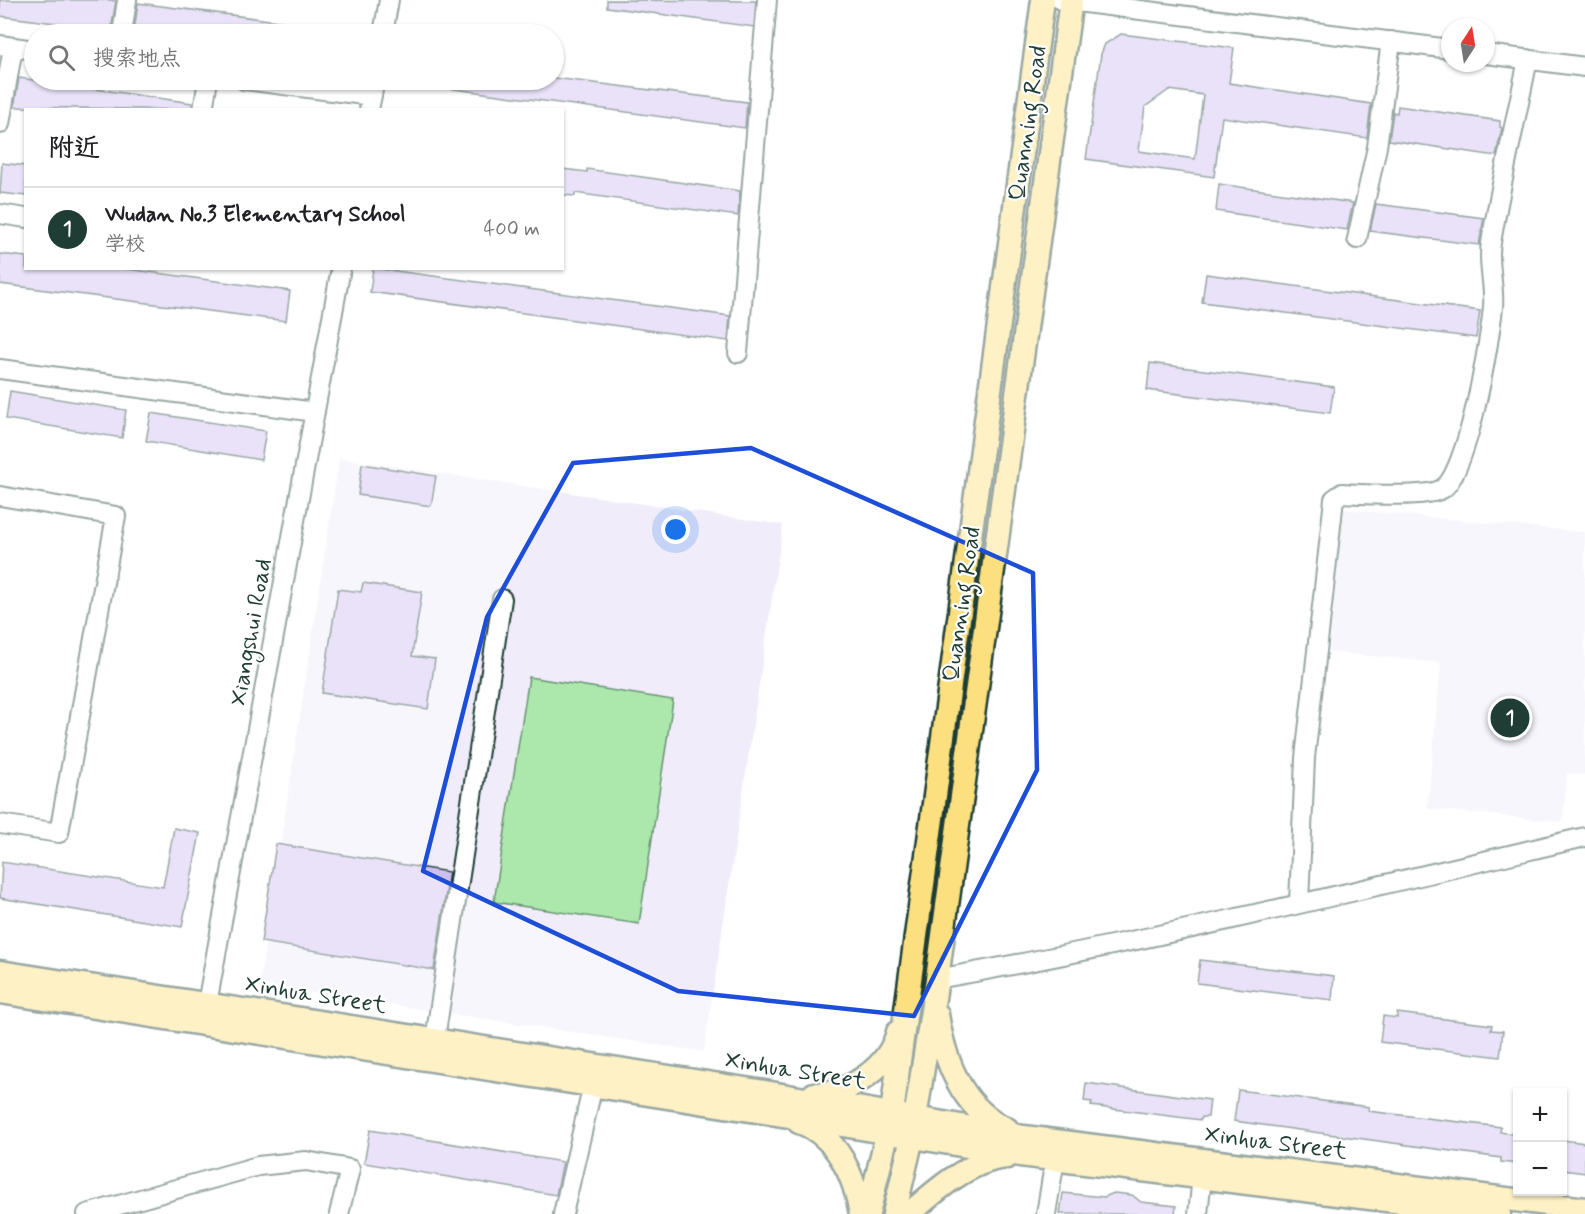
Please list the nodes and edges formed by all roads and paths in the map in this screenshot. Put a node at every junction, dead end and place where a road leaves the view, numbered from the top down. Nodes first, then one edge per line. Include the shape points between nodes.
1 (127, 0) edge
2 (389, 0) edge
3 (767, 0) edge
4 (1043, 0) edge
5 (1068, 1) edge
6 (123, 24) edge
7 (385, 24) edge
8 (1391, 41) junction
9 (6, 46) edge
10 (1441, 48) edge
11 (24, 49) edge
12 (1495, 55) edge
13 (1528, 59) junction
14 (1585, 67) edge
15 (206, 90) edge
16 (329, 90) edge
17 (372, 95) edge
18 (203, 108) edge
19 (0, 124) edge
20 (0, 214) edge
21 (24, 218) edge
22 (1357, 239) dead end
23 (340, 270) edge
24 (738, 353) dead end
25 (0, 369) edge
26 (315, 412) junction
27 (0, 496) edge
28 (502, 599) dead end
29 (0, 824) edge
30 (1585, 837) edge
31 (1299, 903) junction
32 (0, 972) edge
33 (936, 987) junction
34 (909, 990) junction
35 (0, 992) edge
36 (207, 1004) junction
37 (435, 1040) junction
38 (593, 1085) junction
39 (765, 1092) junction
40 (751, 1110) junction
41 (890, 1123) junction
42 (914, 1127) junction
43 (1022, 1146) junction
44 (1055, 1159) junction
45 (1202, 1177) junction
46 (1585, 1209) edge
47 (98, 1212) edge
48 (339, 1214) edge
49 (563, 1214) edge
50 (861, 1214) edge
51 (868, 1214) edge
52 (894, 1214) edge
53 (909, 1214) edge
54 (1046, 1214) edge
55 (1198, 1214) edge
56 (1499, 1214) edge

1 - 6 street
2 - 7 street
3 - 24 street
4 - 34 main road, Quanning Road
5 - 8 street
5 - 33 main road, Quanning Road
8 - 10 street
8 - 22 street via 1377,147
9 - 11 street
9 - 19 street
12 - 13 street
13 - 14 street
13 - 31 street via 1490,246 1493,305 1476,406 1456,475 1442,489 1425,493 1342,493 1334,499 1305,758
15 - 18 street
16 - 17 street
20 - 21 street
23 - 26 street, Xiangshui Road
25 - 26 street
26 - 36 street, Xiangshui Road
27 - 29 street via 116,516 58,833
28 - 37 street
30 - 31 street
31 - 33 street
32 - 36 main road, Xinhua Street
33 - 42 main road, Quanning Road
33 - 43 main road via 940,1035 960,1089 991,1122
34 - 39 main road via 896,1040 877,1067 862,1078 832,1093
34 - 41 main road, Quanning Road
35 - 38 main road, Xinhua Street
36 - 37 main road, Xinhua Street
37 - 39 main road, Xinhua Street
38 - 40 main road, Xinhua Street
38 - 49 street
39 - 41 main road, Xinhua Street
40 - 41 main road, Xinhua Street
40 - 50 main road via 802,1123 831,1143 852,1180
41 - 42 main road, Xinhua Street
41 - 51 main road, Quanning Road
42 - 43 main road, Xinhua Street
42 - 52 main road, Quanning Road
43 - 44 main road, Xinhua Street
43 - 46 main road, Xinhua Street
43 - 53 main road via 950,1181
44 - 45 main road, Xinhua Street
44 - 54 street
45 - 55 street
45 - 56 main road, Xinhua Street
47 - 48 street via 258,1166 306,1161 350,1169

